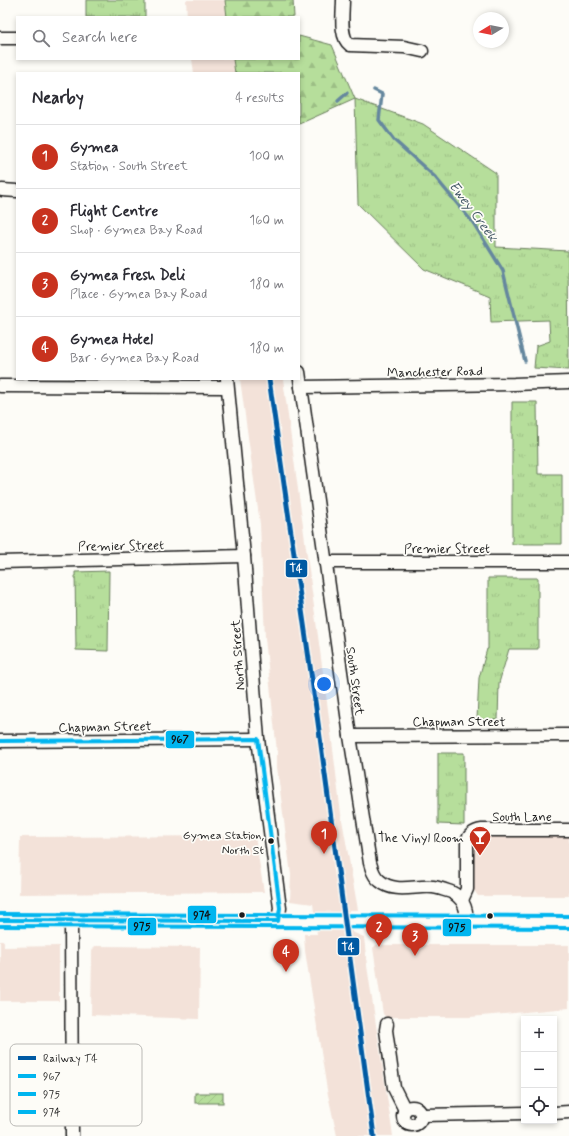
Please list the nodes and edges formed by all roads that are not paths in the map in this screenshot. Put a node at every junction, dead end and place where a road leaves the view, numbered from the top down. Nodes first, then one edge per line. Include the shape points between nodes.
1 (343, 0) edge
2 (0, 38) edge
3 (16, 38) edge
4 (422, 51) dead end
5 (2, 190) dead end
6 (16, 191) edge
7 (300, 380) edge
8 (569, 382) edge
9 (227, 383) edge
10 (0, 386) edge
11 (301, 387) junction
12 (244, 556) junction
13 (0, 562) edge
14 (325, 562) junction
15 (569, 562) edge
16 (569, 735) edge
17 (350, 736) junction
18 (258, 739) junction
19 (0, 741) edge
20 (569, 830) edge
21 (462, 900) junction
22 (0, 920) edge
23 (71, 921) junction
24 (278, 921) junction
25 (467, 922) junction
26 (569, 922) edge
27 (387, 1024) dead end
28 (72, 1044) edge
29 (569, 1112) edge
30 (521, 1113) edge
31 (557, 1113) edge
32 (72, 1126) edge
33 (72, 1136) edge

1 - 4 street via 343,32 346,42 350,45 404,47
2 - 3 street
5 - 6 street
7 - 11 street, South Street
8 - 11 street, Manchester Road
9 - 10 street
9 - 12 street, North Street
11 - 14 street, South Street
12 - 13 street, Premier Street
12 - 18 street, North Street
14 - 15 street, Premier Street
14 - 17 street, South Street
16 - 17 street, Chapman Street
17 - 21 street, South Street via 366,847 373,874 387,886 444,889
18 - 19 street, Chapman Street
18 - 24 street, North Street via 280,908
20 - 21 street, South Lane via 482,830 473,833 467,842 468,889
21 - 25 street
22 - 23 street
23 - 24 street
23 - 28 street
24 - 25 street
25 - 26 street
27 - 30 street via 394,1088 405,1110 404,1121 409,1125 420,1123 422,1115
29 - 31 street
32 - 33 street

